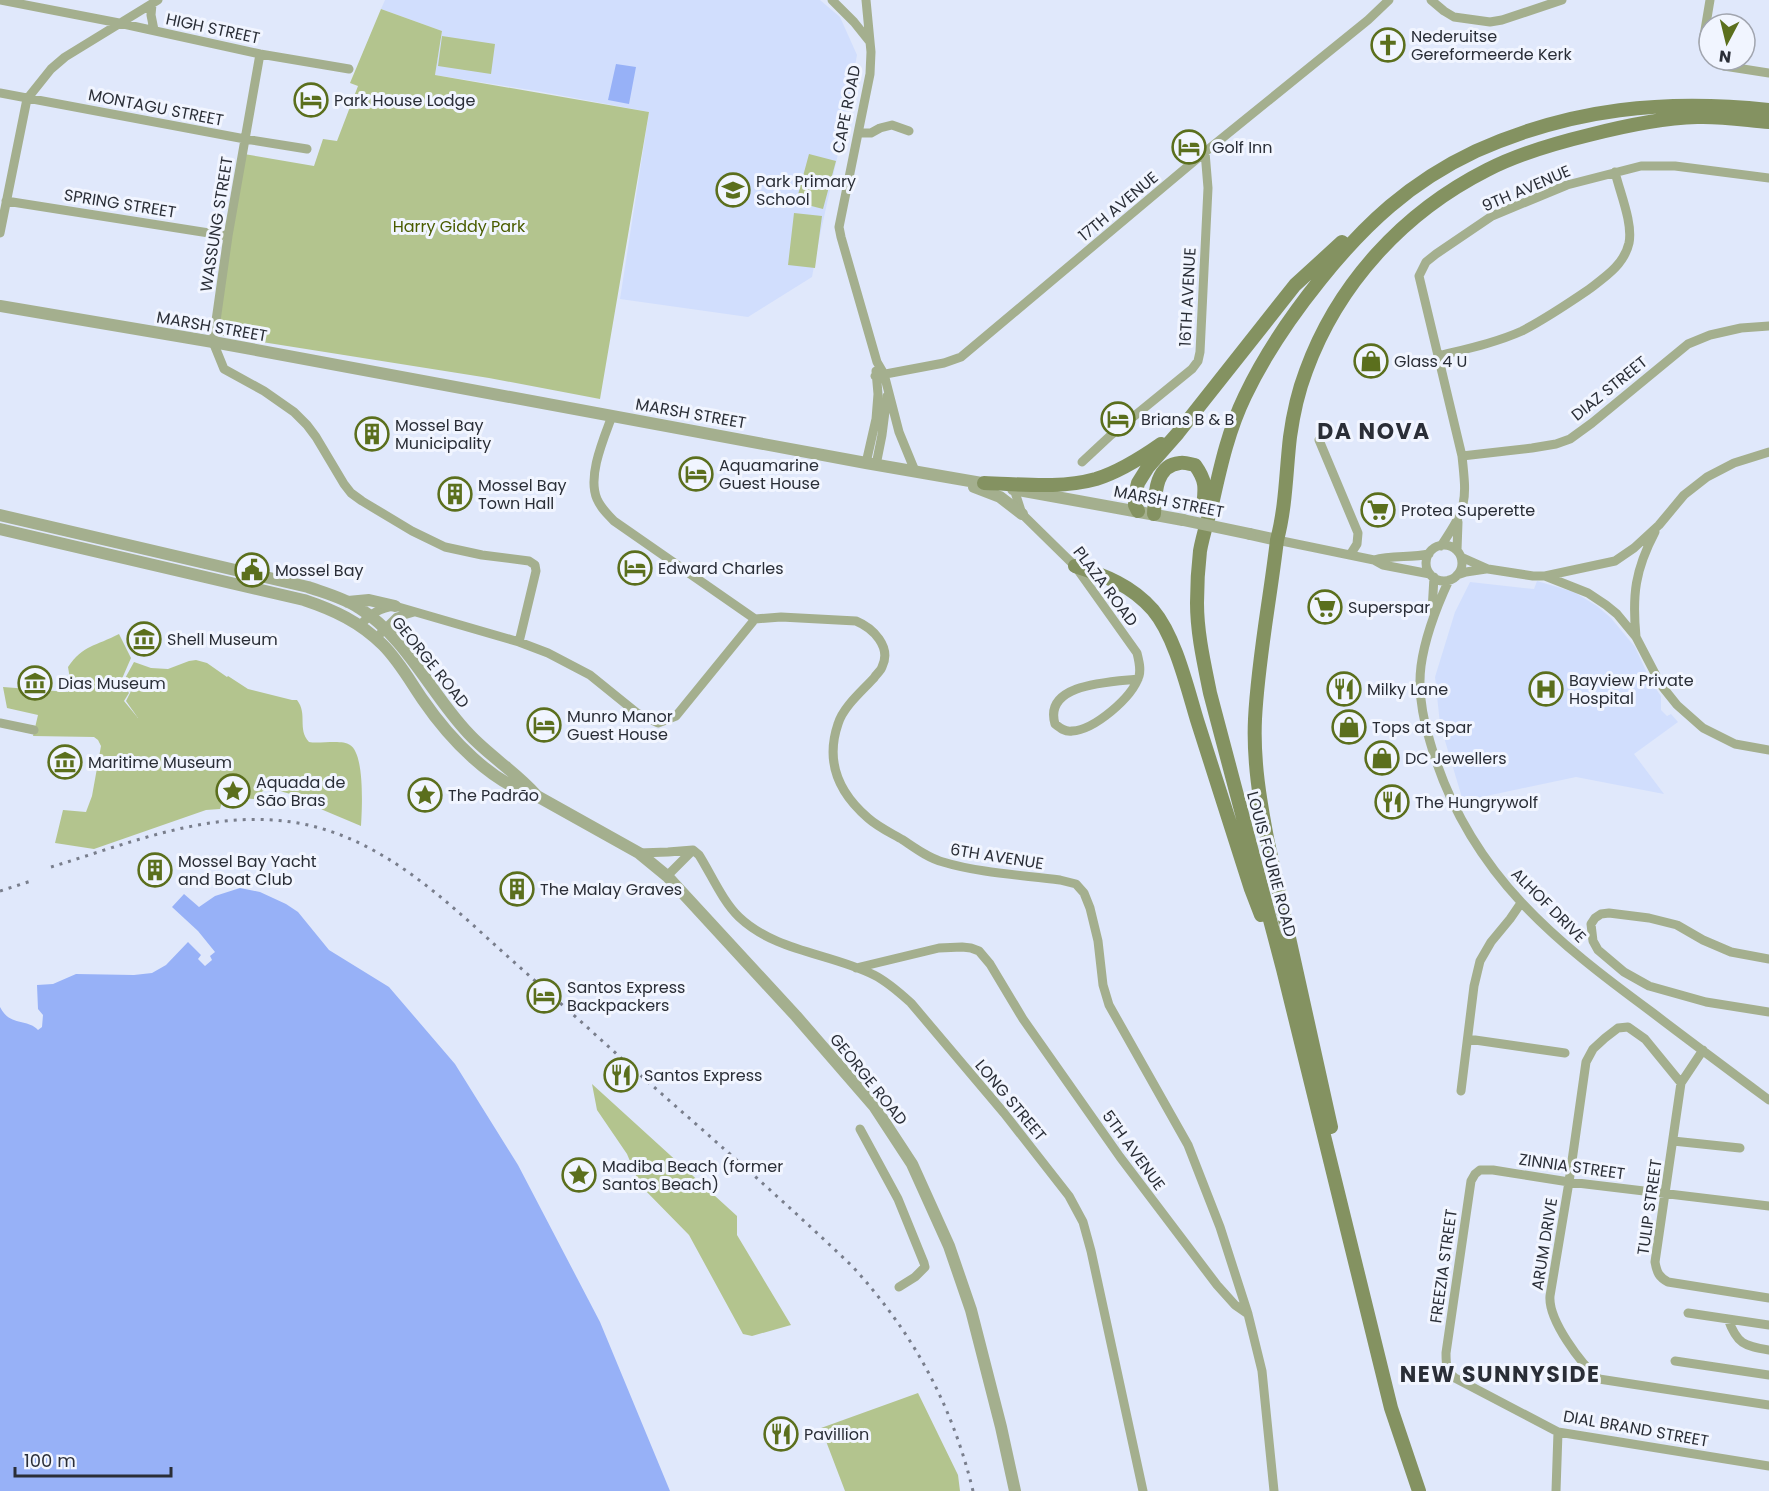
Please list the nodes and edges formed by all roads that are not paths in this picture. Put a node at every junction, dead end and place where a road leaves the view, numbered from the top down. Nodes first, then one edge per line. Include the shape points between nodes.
1 (0, 0) edge
2 (832, 0) edge
3 (866, 0) edge
4 (1389, 0) edge
5 (1431, 0) edge
6 (1562, 0) edge
7 (155, 2) edge
8 (43, 4) edge
9 (119, 23) junction
10 (154, 30) junction
11 (870, 42) junction
12 (260, 54) junction
13 (349, 69) dead end
14 (0, 93) edge
15 (27, 99) junction
16 (1769, 110) edge
17 (1769, 122) edge
18 (909, 131) dead end
19 (858, 133) junction
20 (245, 139) junction
21 (307, 149) dead end
22 (1205, 152) junction
23 (1615, 172) junction
24 (1769, 178) edge
25 (1410, 189) junction
26 (6, 201) junction
27 (0, 233) edge
28 (228, 236) junction
29 (1332, 265) junction
30 (0, 306) edge
31 (1769, 326) edge
32 (213, 342) junction
33 (1438, 356) junction
34 (880, 375) junction
35 (887, 391) junction
36 (612, 416) junction
37 (1178, 433) junction
38 (1319, 440) dead end
39 (1769, 452) edge
40 (1462, 456) junction
41 (1082, 462) dead end
42 (871, 464) junction
43 (915, 471) junction
44 (939, 475) junction
45 (984, 483) junction
46 (1014, 489) junction
47 (1138, 511) junction
48 (1022, 514) junction
49 (1154, 514) junction
50 (0, 515) edge
51 (1458, 519) junction
52 (1659, 525) junction
53 (0, 529) edge
54 (1277, 540) junction
55 (1441, 546) junction
56 (1201, 549) junction
57 (1429, 554) junction
58 (1459, 554) junction
59 (1350, 555) junction
60 (1374, 560) junction
61 (1075, 566) junction
62 (1488, 569) junction
63 (1432, 576) junction
64 (1545, 576) junction
65 (1453, 578) junction
66 (348, 602) junction
67 (395, 606) junction
68 (416, 612) junction
69 (369, 615) junction
70 (755, 620) junction
71 (1432, 620) junction
72 (360, 625) junction
73 (381, 634) junction
74 (1636, 637) junction
75 (519, 642) junction
76 (1138, 679) junction
77 (0, 723) edge
78 (34, 730) dead end
79 (1769, 750) edge
80 (693, 850) junction
81 (639, 853) junction
82 (668, 876) junction
83 (1521, 903) junction
84 (1769, 959) edge
85 (856, 968) junction
86 (1283, 969) junction
87 (1769, 1012) edge
88 (1468, 1039) junction
89 (1703, 1050) junction
90 (1565, 1053) dead end
91 (1681, 1083) junction
92 (1461, 1091) dead end
93 (1769, 1100) edge
94 (860, 1129) dead end
95 (1673, 1141) junction
96 (1740, 1148) dead end
97 (1474, 1174) joint
98 (1569, 1182) junction
99 (1666, 1194) junction
100 (1769, 1206) edge
101 (899, 1287) dead end
102 (1769, 1298) edge
103 (1688, 1313) dead end
104 (1248, 1314) junction
105 (1728, 1320) junction
106 (1769, 1325) edge
107 (1769, 1350) edge
108 (1675, 1361) dead end
109 (1446, 1364) joint
110 (1769, 1375) edge
111 (1769, 1405) edge
112 (1391, 1408) junction
113 (1558, 1432) junction
114 (1769, 1466) edge
115 (1015, 1491) edge
116 (1143, 1491) edge
117 (1274, 1491) edge
118 (1419, 1491) edge
119 (1556, 1491) edge

1 - 8 street, HIGH STREET
2 - 11 street
3 - 11 street, CAPE ROAD
4 - 22 street, 17TH AVENUE
5 - 6 street via 1454,17 1490,22
7 - 9 street
7 - 10 street via 151,15
8 - 9 street, HIGH STREET
9 - 10 street, HIGH STREET
9 - 15 street via 65,57
10 - 12 street, HIGH STREET
11 - 19 street, CAPE ROAD via 870,74
12 - 13 street, HIGH STREET
12 - 20 street, WASSUNG STREET
14 - 15 street, MONTAGU STREET
15 - 20 street, MONTAGU STREET
15 - 26 street
16 - 25 main road, LOUIS FOURIE ROAD via 1669,105 1591,114 1506,139
17 - 29 main road, LOUIS FOURIE ROAD via 1741,115 1637,112 1542,131 1476,157 1414,193 1352,243
17 - 54 main road via 1696,117 1637,124 1579,137 1489,169 1418,214 1361,272 1314,350 1293,418
18 - 19 street via 892,125
19 - 34 street, CAPE ROAD via 839,226
20 - 21 street, MONTAGU STREET
20 - 28 street, WASSUNG STREET
22 - 34 street, 17TH AVENUE via 961,357
22 - 41 street, 16TH AVENUE via 1208,188 1198,361
23 - 24 street, 9TH AVENUE via 1641,166 1675,166
23 - 33 street via 1631,231 1624,259 1552,315 1520,332
23 - 33 street, 9TH AVENUE via 1567,185 1492,216 1426,262 1419,276
25 - 29 main road, LOUIS FOURIE ROAD via 1374,219
25 - 37 main road via 1362,221 1295,285
26 - 27 street
26 - 28 street, SPRING STREET
28 - 32 street, WASSUNG STREET
29 - 56 main road, LOUIS FOURIE ROAD via 1268,352 1245,397 1227,442
30 - 32 street, MARSH STREET
31 - 40 street, DIAZ STREET via 1710,335 1688,344 1570,439
32 - 36 street, MARSH STREET
32 - 75 street via 224,369 294,411 344,484 362,501 437,543 535,565
33 - 40 street, 9TH AVENUE
34 - 35 street, CAPE ROAD
34 - 42 street, CAPE ROAD
35 - 42 street, CAPE ROAD via 882,435
35 - 43 street, CAPE ROAD
36 - 42 street, MARSH STREET
36 - 70 street via 593,483 602,508 614,521
37 - 45 main road via 1131,463 1095,479 1066,484
37 - 47 main road via 1138,483
38 - 59 street via 1358,533 1358,544
39 - 52 street via 1707,477 1684,495
40 - 51 street, 9TH AVENUE via 1465,500
42 - 43 street, MARSH STREET
43 - 44 street, MARSH STREET
44 - 45 street, MARSH STREET
44 - 48 street via 1000,497
45 - 46 street, MARSH STREET
46 - 47 street, MARSH STREET
46 - 48 street, PLAZA ROAD
47 - 49 street, MARSH STREET
48 - 61 street, PLAZA ROAD
49 - 54 street, MARSH STREET, bridge
49 - 56 main road via 1157,485 1163,472 1180,463 1195,465 1203,477 1205,493
50 - 66 street, GEORGE ROAD via 308,587
51 - 55 street, 9TH AVENUE
51 - 58 street, 9TH AVENUE
52 - 64 street via 1615,561
52 - 74 street via 1643,556 1637,579 1633,606
53 - 72 street, GEORGE ROAD via 304,600 337,611
54 - 59 street, MARSH STREET
54 - 112 main road via 1255,720 1259,797
55 - 57 street
55 - 58 street via 1452,547
56 - 86 main road, LOUIS FOURIE ROAD via 1197,604 1201,650
57 - 60 street, MARSH STREET
57 - 63 street via 1426,564
58 - 62 street
58 - 65 street via 1462,567
59 - 60 street, MARSH STREET
60 - 63 street, MARSH STREET
61 - 76 street, PLAZA ROAD via 1137,653
61 - 86 main road via 1130,589 1163,625 1184,677 1251,890
62 - 64 street
62 - 65 street
63 - 65 street via 1443,581
63 - 71 street, ALHOF DRIVE
64 - 74 street via 1588,593 1606,605
65 - 71 street, ALHOF DRIVE
66 - 67 street via 369,600
66 - 69 street, GEORGE ROAD
67 - 68 street
67 - 69 street
68 - 73 street via 397,617
68 - 75 street
69 - 72 street
69 - 73 street, GEORGE ROAD
70 - 75 street via 676,716 658,723 637,713 590,675
70 - 104 street, 6TH AVENUE via 856,621 873,632 885,647 882,668 838,723 833,754 838,780 868,819 940,862 1060,880 1076,884 1084,893 1098,941 1109,1005 1188,1145
71 - 83 street, ALHOF DRIVE via 1420,668 1427,732 1443,781 1473,842
72 - 73 street, GEORGE ROAD
73 - 81 street, GEORGE ROAD via 424,702 471,756 509,784
74 - 79 street via 1661,685 1703,728 1735,744
76 - 76 street via 1109,714 1089,726 1071,732 1055,724 1053,711 1064,694
77 - 78 street
80 - 81 street
80 - 82 street
80 - 85 street, LONG STREET via 736,915 752,929 777,942
81 - 82 street, GEORGE ROAD
82 - 115 street, GEORGE ROAD via 874,1106 912,1164 950,1246 971,1310
83 - 88 street via 1480,961
83 - 89 street, ALHOF DRIVE via 1602,976
84 - 87 street via 1731,952 1677,925 1649,918 1609,913 1601,914 1591,924 1598,950 1649,986 1706,1002
85 - 104 street, 5TH AVENUE via 939,948 979,951 1120,1157 1217,1285
85 - 116 street, LONG STREET via 875,975 911,1003 1069,1196 1083,1222 1091,1251
86 - 112 main road, LOUIS FOURIE ROAD
88 - 90 street
88 - 92 street
89 - 91 street, TULIP STREET
89 - 93 street, ALHOF DRIVE
91 - 95 street, TULIP STREET
91 - 98 street, ARUM DRIVE via 1635,1031 1618,1028 1605,1038 1586,1062
94 - 101 street via 898,1199 925,1267
95 - 96 street, TULIP STREET
95 - 99 street, TULIP STREET
97 - 98 street, ZINNIA STREET via 1493,1170
97 - 109 street, FREEZIA STREET
98 - 99 street, ZINNIA STREET
98 - 111 street, ARUM DRIVE via 1550,1303 1564,1337 1595,1376 1603,1381
99 - 100 street, ZINNIA STREET
99 - 102 street, TULIP STREET via 1655,1262 1660,1278
103 - 105 street
104 - 117 street via 1262,1371
105 - 106 street
105 - 107 street via 1745,1346
108 - 110 street
109 - 113 street, DIAL BRAND STREET via 1455,1378
112 - 118 main road, LOUIS FOURIE ROAD
113 - 114 street, DIAL BRAND STREET
113 - 119 street

